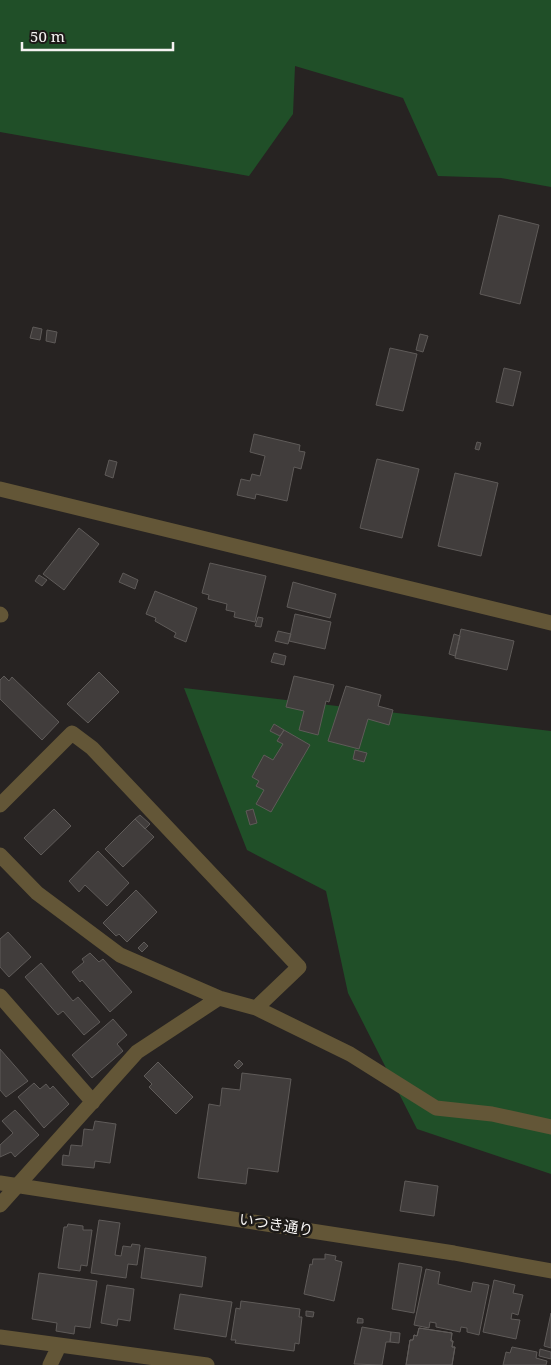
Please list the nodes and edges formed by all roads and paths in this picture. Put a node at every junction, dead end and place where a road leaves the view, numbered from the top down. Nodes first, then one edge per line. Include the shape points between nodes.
1 (0, 489) edge
2 (551, 623) edge
3 (0, 805) edge
4 (0, 855) edge
5 (0, 996) edge
6 (219, 998) junction
7 (256, 1008) junction
8 (93, 1102) junction
9 (551, 1127) edge
10 (7, 1184) edge
11 (0, 1205) edge
12 (551, 1270) edge
13 (0, 1337) edge
14 (59, 1346) junction
15 (50, 1365) edge
16 (207, 1365) edge

1 - 2 street
3 - 7 street via 72,733 92,748 299,968
4 - 6 street via 37,893 120,955
5 - 8 street
6 - 7 street
6 - 8 street via 137,1052
7 - 9 street via 350,1054 436,1108 492,1114
8 - 10 street
10 - 11 street
10 - 12 street, いつき通り via 454,1252
13 - 14 street
14 - 15 street
14 - 16 street

